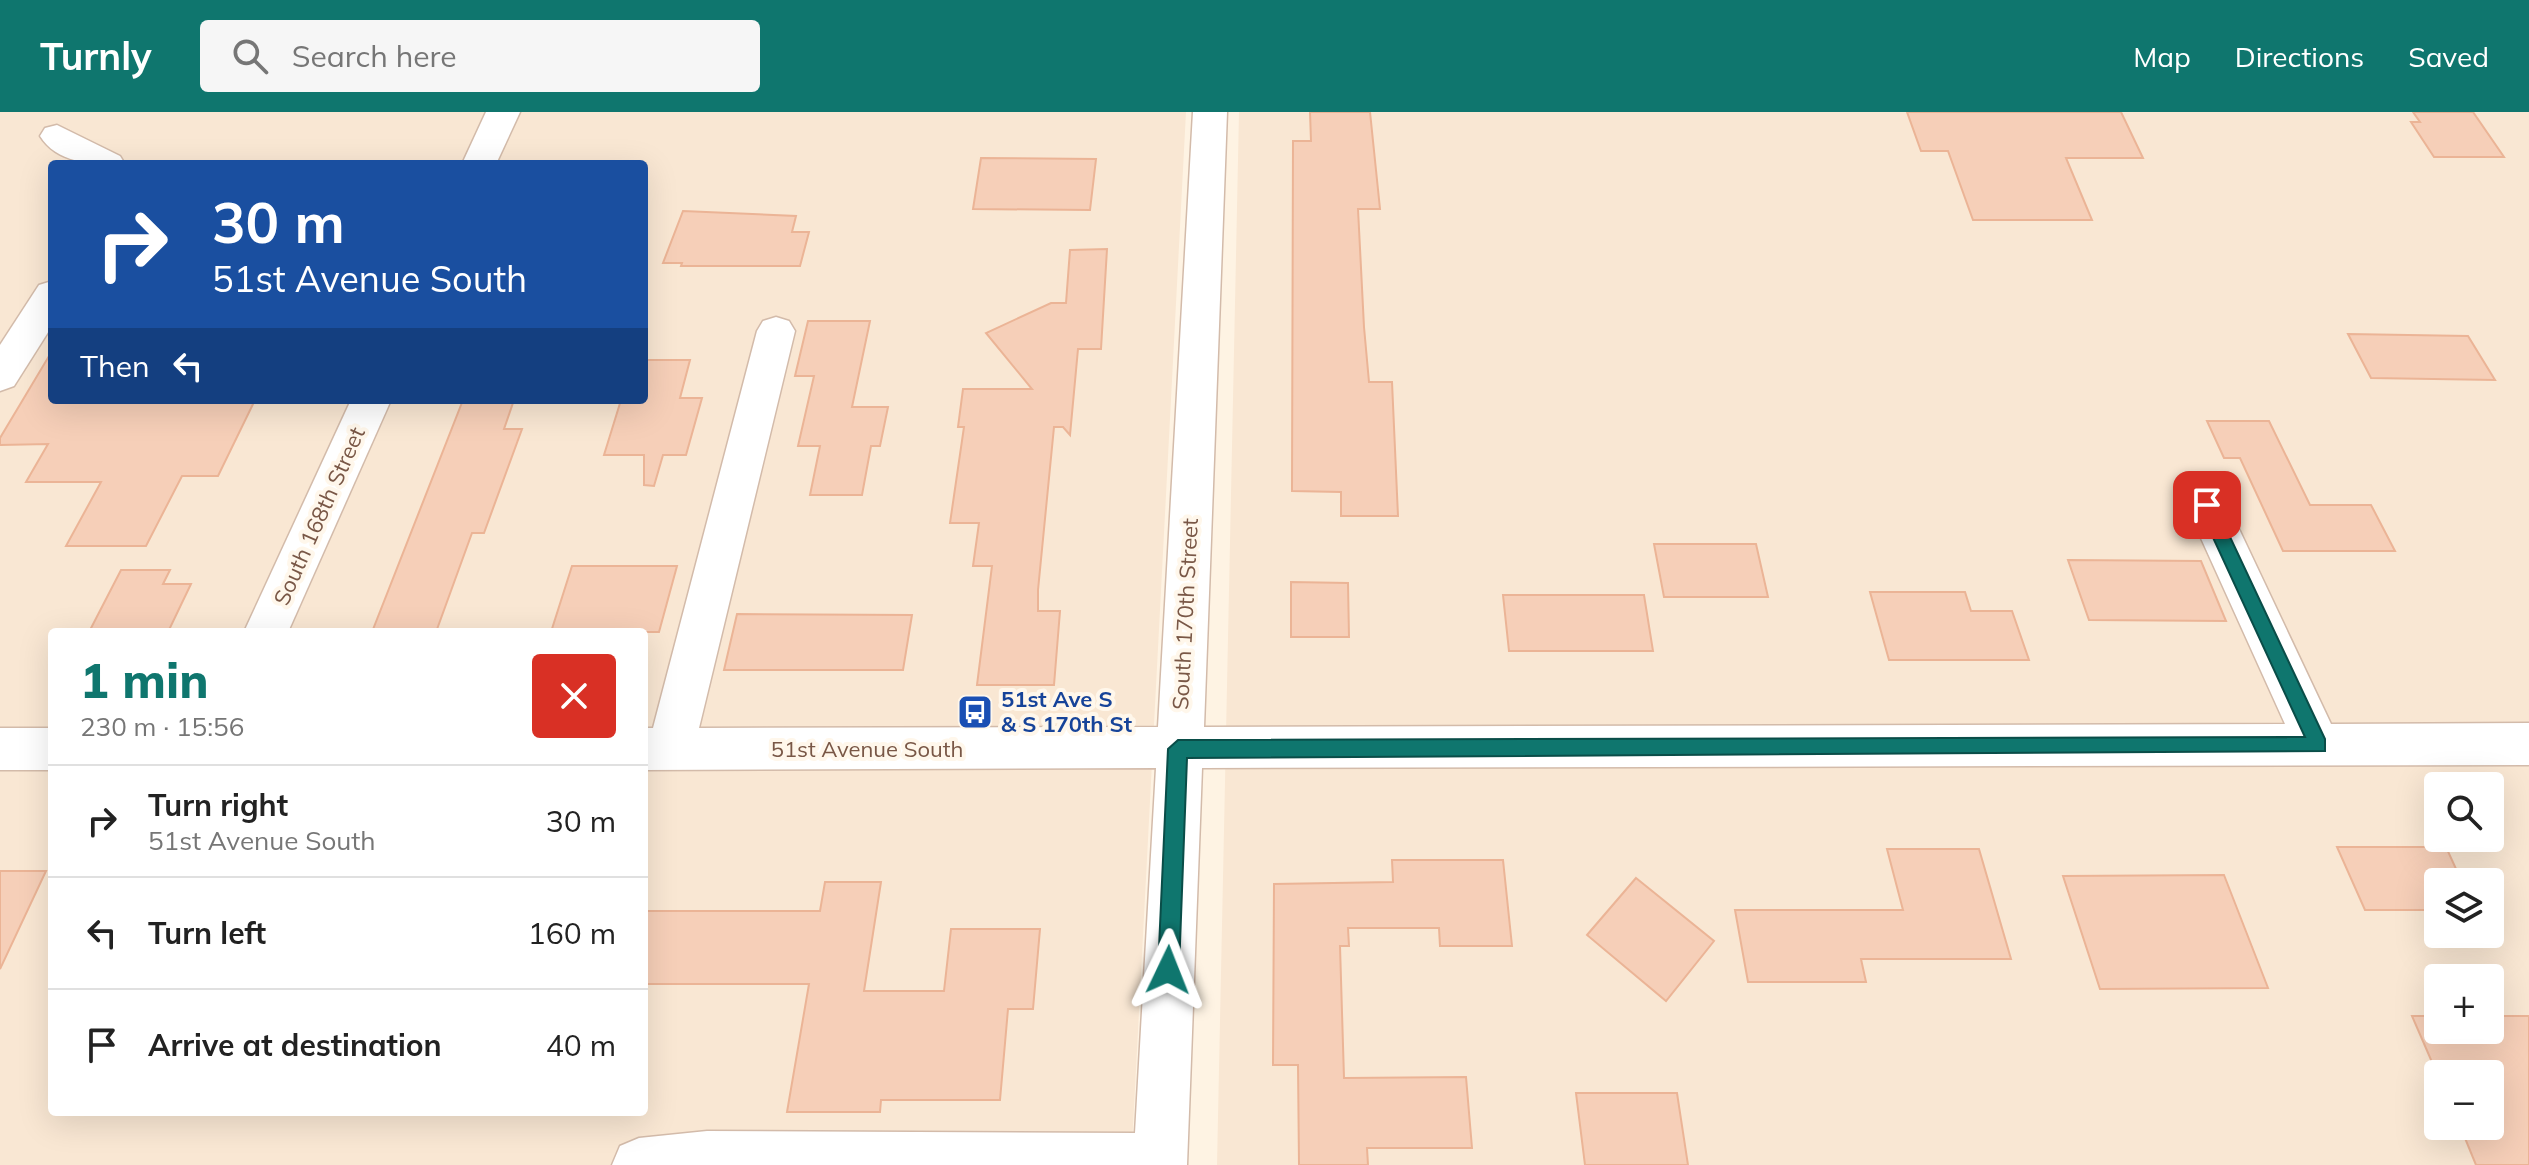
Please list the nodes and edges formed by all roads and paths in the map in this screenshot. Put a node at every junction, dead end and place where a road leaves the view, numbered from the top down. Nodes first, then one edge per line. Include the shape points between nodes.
1 (503, 112) edge
2 (1210, 112) edge
3 (57, 136) dead end
4 (101, 160) edge
5 (481, 160) edge
6 (48, 301) edge
7 (776, 331) dead end
8 (0, 376) edge
9 (369, 404) edge
10 (2207, 505) dead end
11 (268, 628) edge
12 (2318, 745) junction
13 (0, 749) edge
14 (48, 749) edge
15 (658, 749) edge
16 (1178, 749) junction
17 (2523, 756) edge
18 (1160, 1163) edge
19 (639, 1165) edge

1 - 5 street
2 - 16 street, South 170th Street
3 - 4 street
6 - 8 street
7 - 15 street
9 - 11 street, South 168th Street
10 - 12 street
12 - 16 street, 51st Avenue South
12 - 17 street, 51st Avenue South
13 - 14 street
15 - 16 street, 51st Avenue South
16 - 18 street, South 170th Street
18 - 19 street via 707,1158

